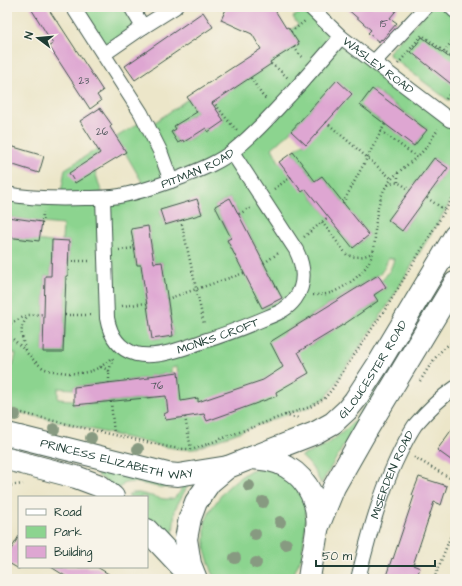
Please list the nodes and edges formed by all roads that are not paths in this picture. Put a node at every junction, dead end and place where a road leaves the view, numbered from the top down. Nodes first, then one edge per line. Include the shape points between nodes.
1 (73, 7) edge
2 (131, 7) edge
3 (175, 7) edge
4 (310, 7) edge
5 (426, 7) edge
6 (451, 7) edge
7 (455, 10) edge
8 (143, 27) junction
9 (340, 37) junction
10 (104, 54) junction
11 (374, 62) junction
12 (448, 119) road end
13 (232, 152) junction
14 (171, 181) junction
15 (7, 194) edge
16 (103, 198) junction
17 (455, 236) edge
18 (452, 291) edge
19 (455, 388) edge
20 (7, 434) edge
21 (251, 458) junction
22 (12, 463) edge
23 (228, 467) junction
24 (112, 496) edge
25 (317, 529) junction
26 (148, 531) edge
27 (194, 579) edge
28 (309, 579) edge
29 (358, 579) edge

1 - 10 street
2 - 8 street
3 - 8 street
4 - 9 street, WASLEY ROAD
5 - 11 street
6 - 7 street
8 - 10 street
9 - 11 street, WASLEY ROAD
9 - 13 street, PITMAN ROAD via 263,124
10 - 14 street via 144,120 160,151
11 - 12 street, WASLEY ROAD
13 - 14 street, PITMAN ROAD
13 - 16 street, MONKS CROFT via 293,245 300,258 303,275 302,284 294,300 282,311 240,329 166,353 135,354 120,345 108,328
14 - 16 street, PITMAN ROAD via 124,195
15 - 16 street, PITMAN ROAD via 60,199
17 - 21 main road, GLOUCESTER ROAD via 379,363 347,410 333,423 315,433
18 - 25 main road via 370,423 334,487
19 - 29 street, MISERDEN ROAD via 423,416 401,449 374,517
20 - 23 main road, PRINCESS ELIZABETH WAY via 167,474 178,475
21 - 23 main road, GLOUCESTER ROAD
21 - 25 main road via 269,460 286,466 297,475 310,489 317,508
22 - 24 main road, PRINCESS ELIZABETH WAY via 76,477 100,486
23 - 27 main road via 210,482 196,502 190,518 186,539
25 - 28 main road
26 - 27 main road

